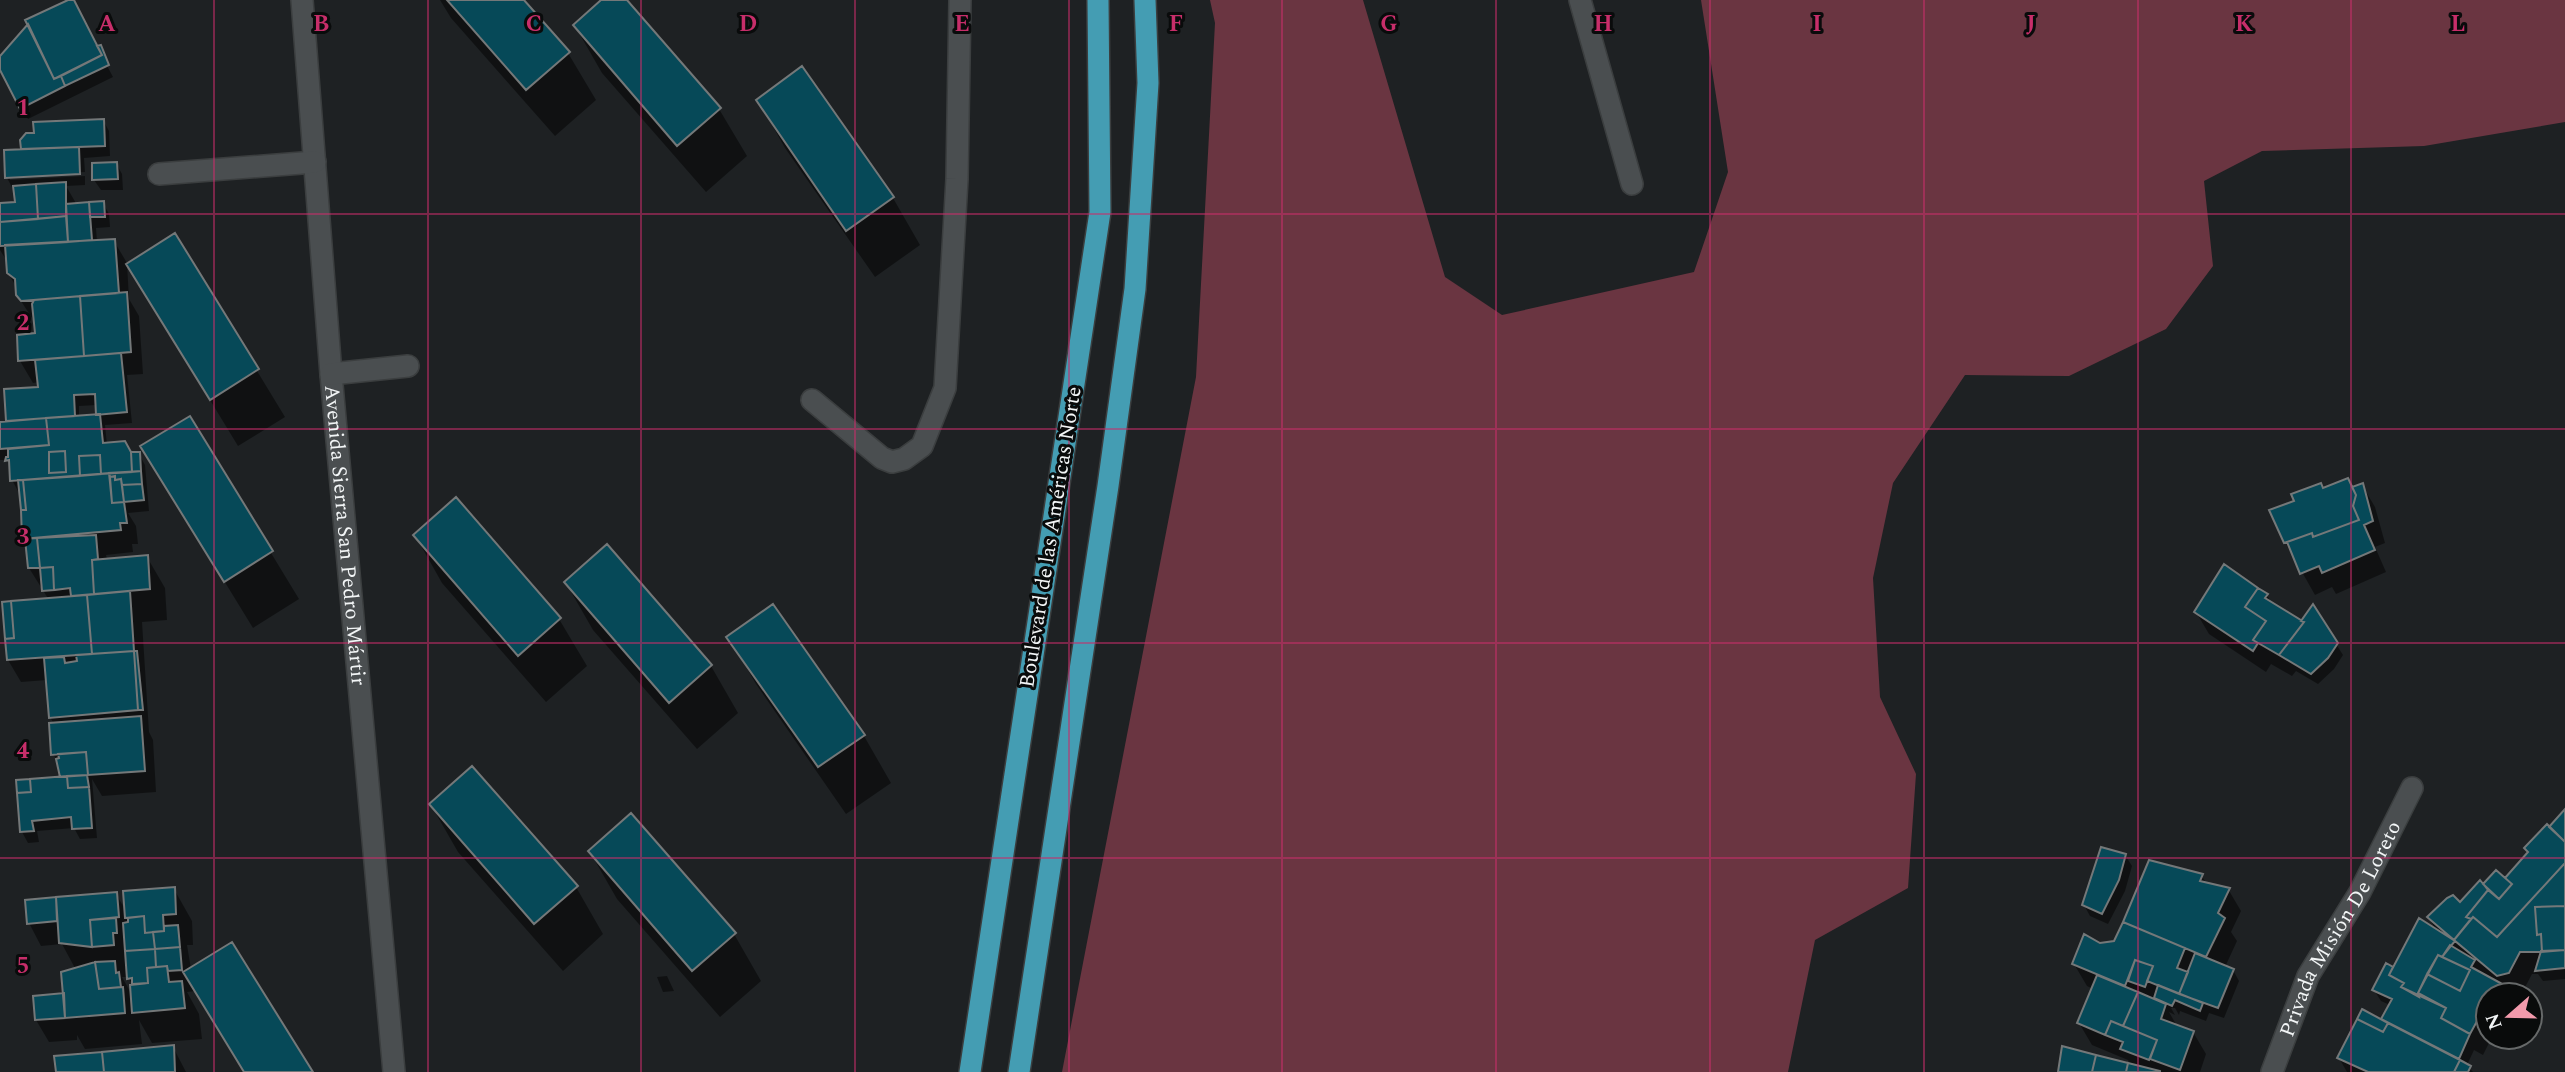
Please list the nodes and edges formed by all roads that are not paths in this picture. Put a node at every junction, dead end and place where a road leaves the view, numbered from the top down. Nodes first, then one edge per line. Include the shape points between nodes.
1 (302, 0) edge
2 (960, 0) edge
3 (1098, 0) edge
4 (1144, 0) edge
5 (1580, 0) edge
6 (315, 162) junction
7 (159, 174) dead end
8 (1632, 184) dead end
9 (408, 366) dead end
10 (331, 374) junction
11 (812, 400) dead end
12 (2412, 788) dead end
13 (394, 1072) edge
14 (970, 1072) edge
15 (1019, 1072) edge
16 (2272, 1072) edge

1 - 6 street, Avenida Sierra San Pedro Mártir
2 - 11 street via 957,180 945,388 922,446 904,459 892,461 882,458
3 - 14 main road, Boulevard de las Américas Norte via 1100,212
4 - 15 main road via 1148,83 1135,289
5 - 8 street
6 - 7 street
6 - 10 street, Avenida Sierra San Pedro Mártir
9 - 10 street
10 - 13 street, Avenida Sierra San Pedro Mártir
12 - 16 street, Privada Misión De Loreto via 2360,892 2308,976

